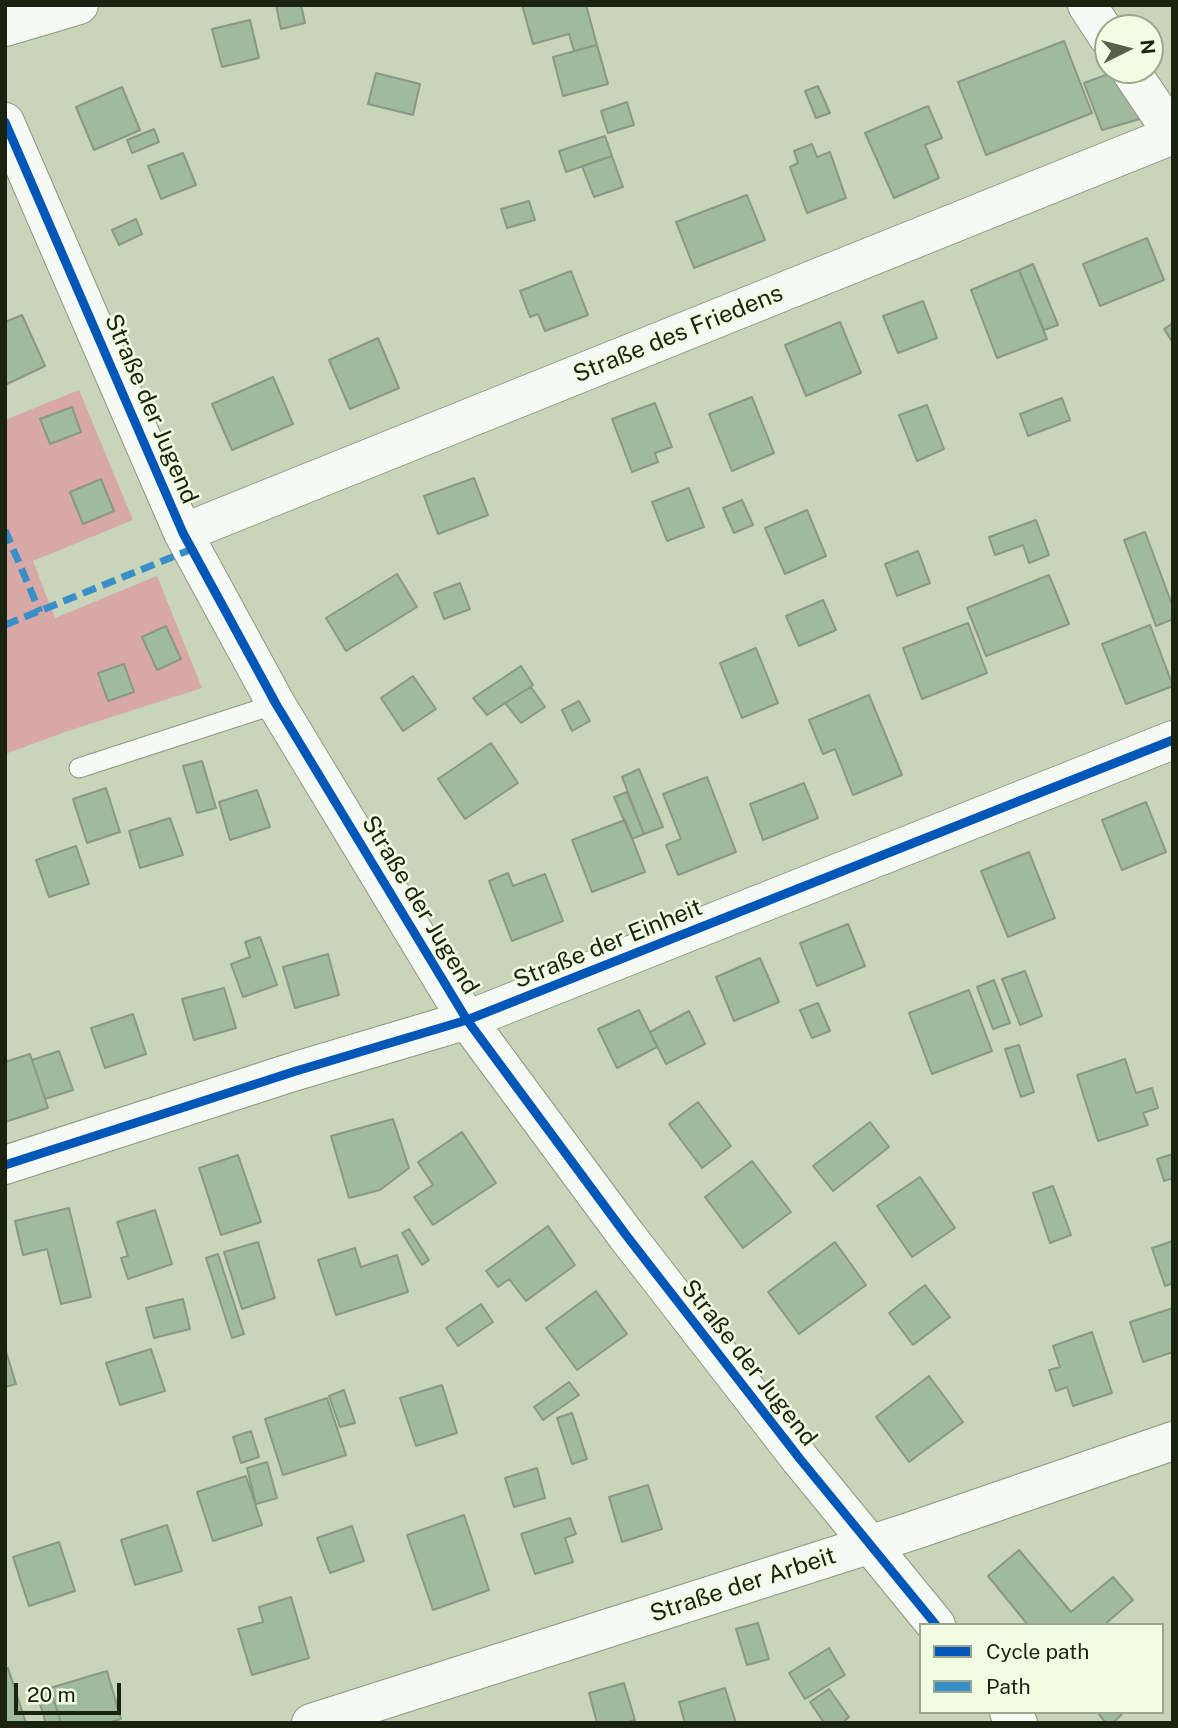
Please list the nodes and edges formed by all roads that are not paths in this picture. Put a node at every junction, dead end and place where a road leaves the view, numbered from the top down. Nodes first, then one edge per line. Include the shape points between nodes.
1 (79, 5) edge
2 (5, 27) edge
3 (1139, 84) edge
4 (1173, 134) edge
5 (10, 145) edge
6 (183, 533) junction
7 (276, 704) junction
8 (1173, 740) edge
9 (79, 768) dead end
10 (467, 1020) junction
11 (5, 1165) edge
12 (1173, 1441) edge
13 (869, 1545) junction
14 (934, 1623) edge
15 (311, 1723) edge

1 - 2 street
3 - 4 street
4 - 6 street, Straße des Friedens
5 - 6 street, Straße der Jugend
6 - 7 street, Straße der Jugend
7 - 9 lane
7 - 10 street, Straße der Jugend
8 - 10 street, Straße der Einheit
10 - 11 street, Straße der Einheit
10 - 13 street, Straße der Jugend via 626,1235
12 - 13 street, Straße der Arbeit
13 - 14 street, Straße der Jugend
13 - 15 street, Straße der Arbeit

